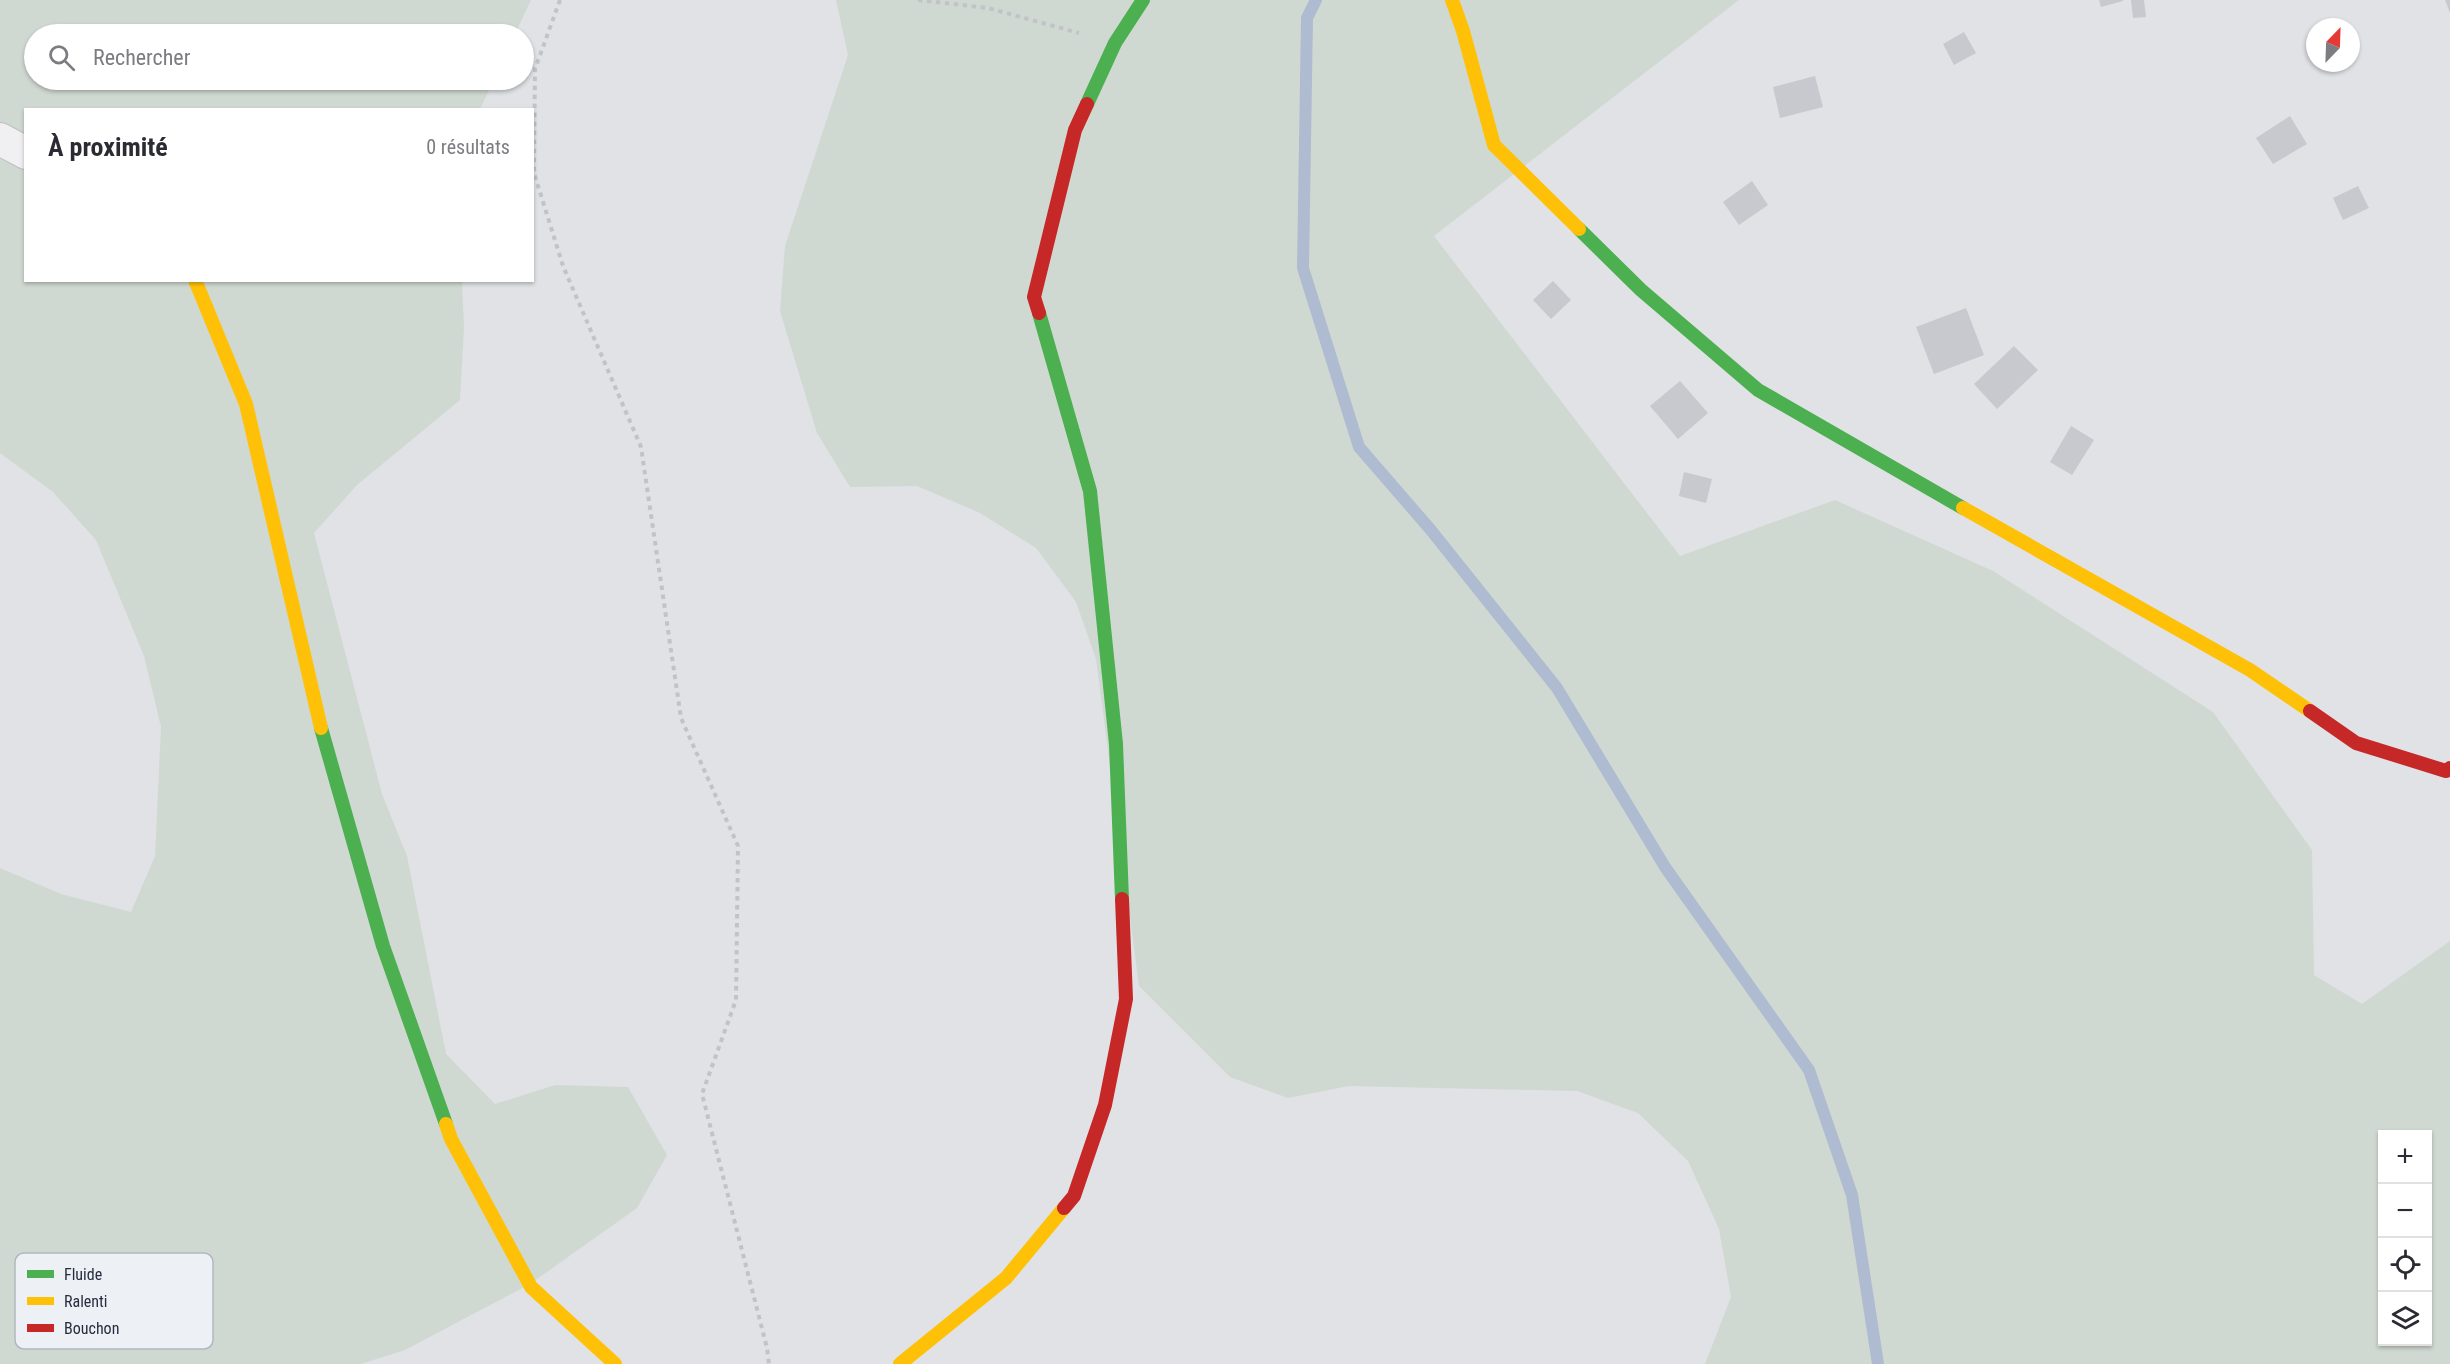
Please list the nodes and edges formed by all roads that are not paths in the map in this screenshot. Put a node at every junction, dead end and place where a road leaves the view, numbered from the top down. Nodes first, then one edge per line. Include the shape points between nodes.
1 (1143, 0) edge
2 (1452, 0) edge
3 (0, 139) edge
4 (24, 152) edge
5 (196, 282) edge
6 (2450, 768) edge
7 (615, 1364) edge
8 (900, 1364) edge

1 - 8 street via 1114,43 1076,130 1034,297 1089,492 1116,744 1126,999 1105,1105 1074,1196 1006,1278
2 - 6 street via 1494,145 1641,290 1758,390 2250,670 2356,743 2446,771
3 - 4 street
5 - 7 street via 246,404 314,705 383,945 451,1139 531,1287

